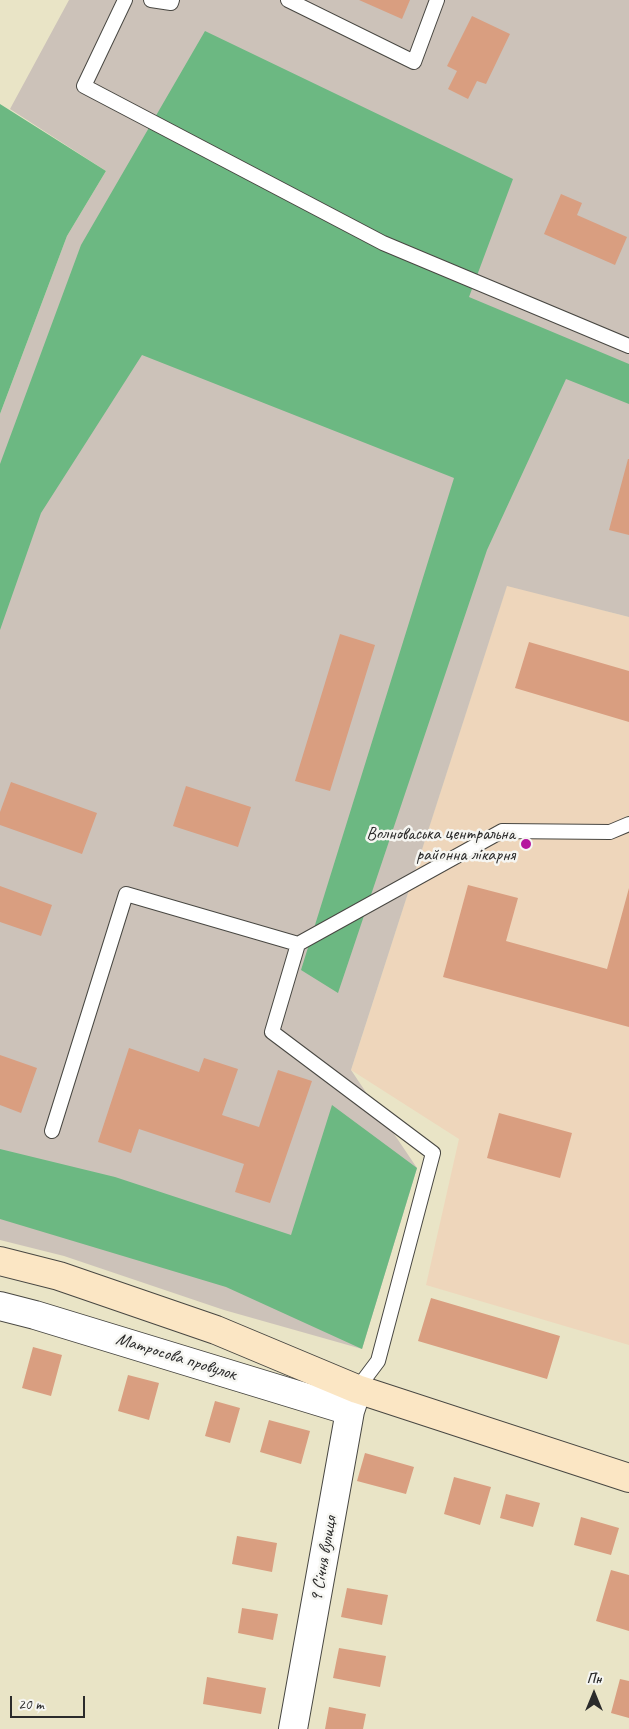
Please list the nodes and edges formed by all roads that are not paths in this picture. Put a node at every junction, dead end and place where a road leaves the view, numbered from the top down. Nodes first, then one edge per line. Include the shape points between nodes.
1 (125, 0) edge
2 (152, 0) edge
3 (172, 0) edge
4 (288, 0) edge
5 (437, 0) edge
6 (629, 346) edge
7 (629, 824) edge
8 (298, 944) junction
9 (52, 1131) dead end
10 (0, 1261) edge
11 (0, 1306) edge
12 (353, 1400) junction
13 (629, 1478) edge
14 (293, 1729) edge

1 - 6 lane via 84,86 384,243
2 - 3 lane via 171,3
4 - 5 lane via 414,62
7 - 8 lane via 610,832 502,831
8 - 9 lane via 126,894
8 - 12 lane via 272,1032 433,1153 378,1361
10 - 12 street via 59,1276 216,1330
11 - 12 street, Матросова провулок via 177,1357
12 - 13 street, Матросова провулок
12 - 14 street, 9 Січня вулиця

